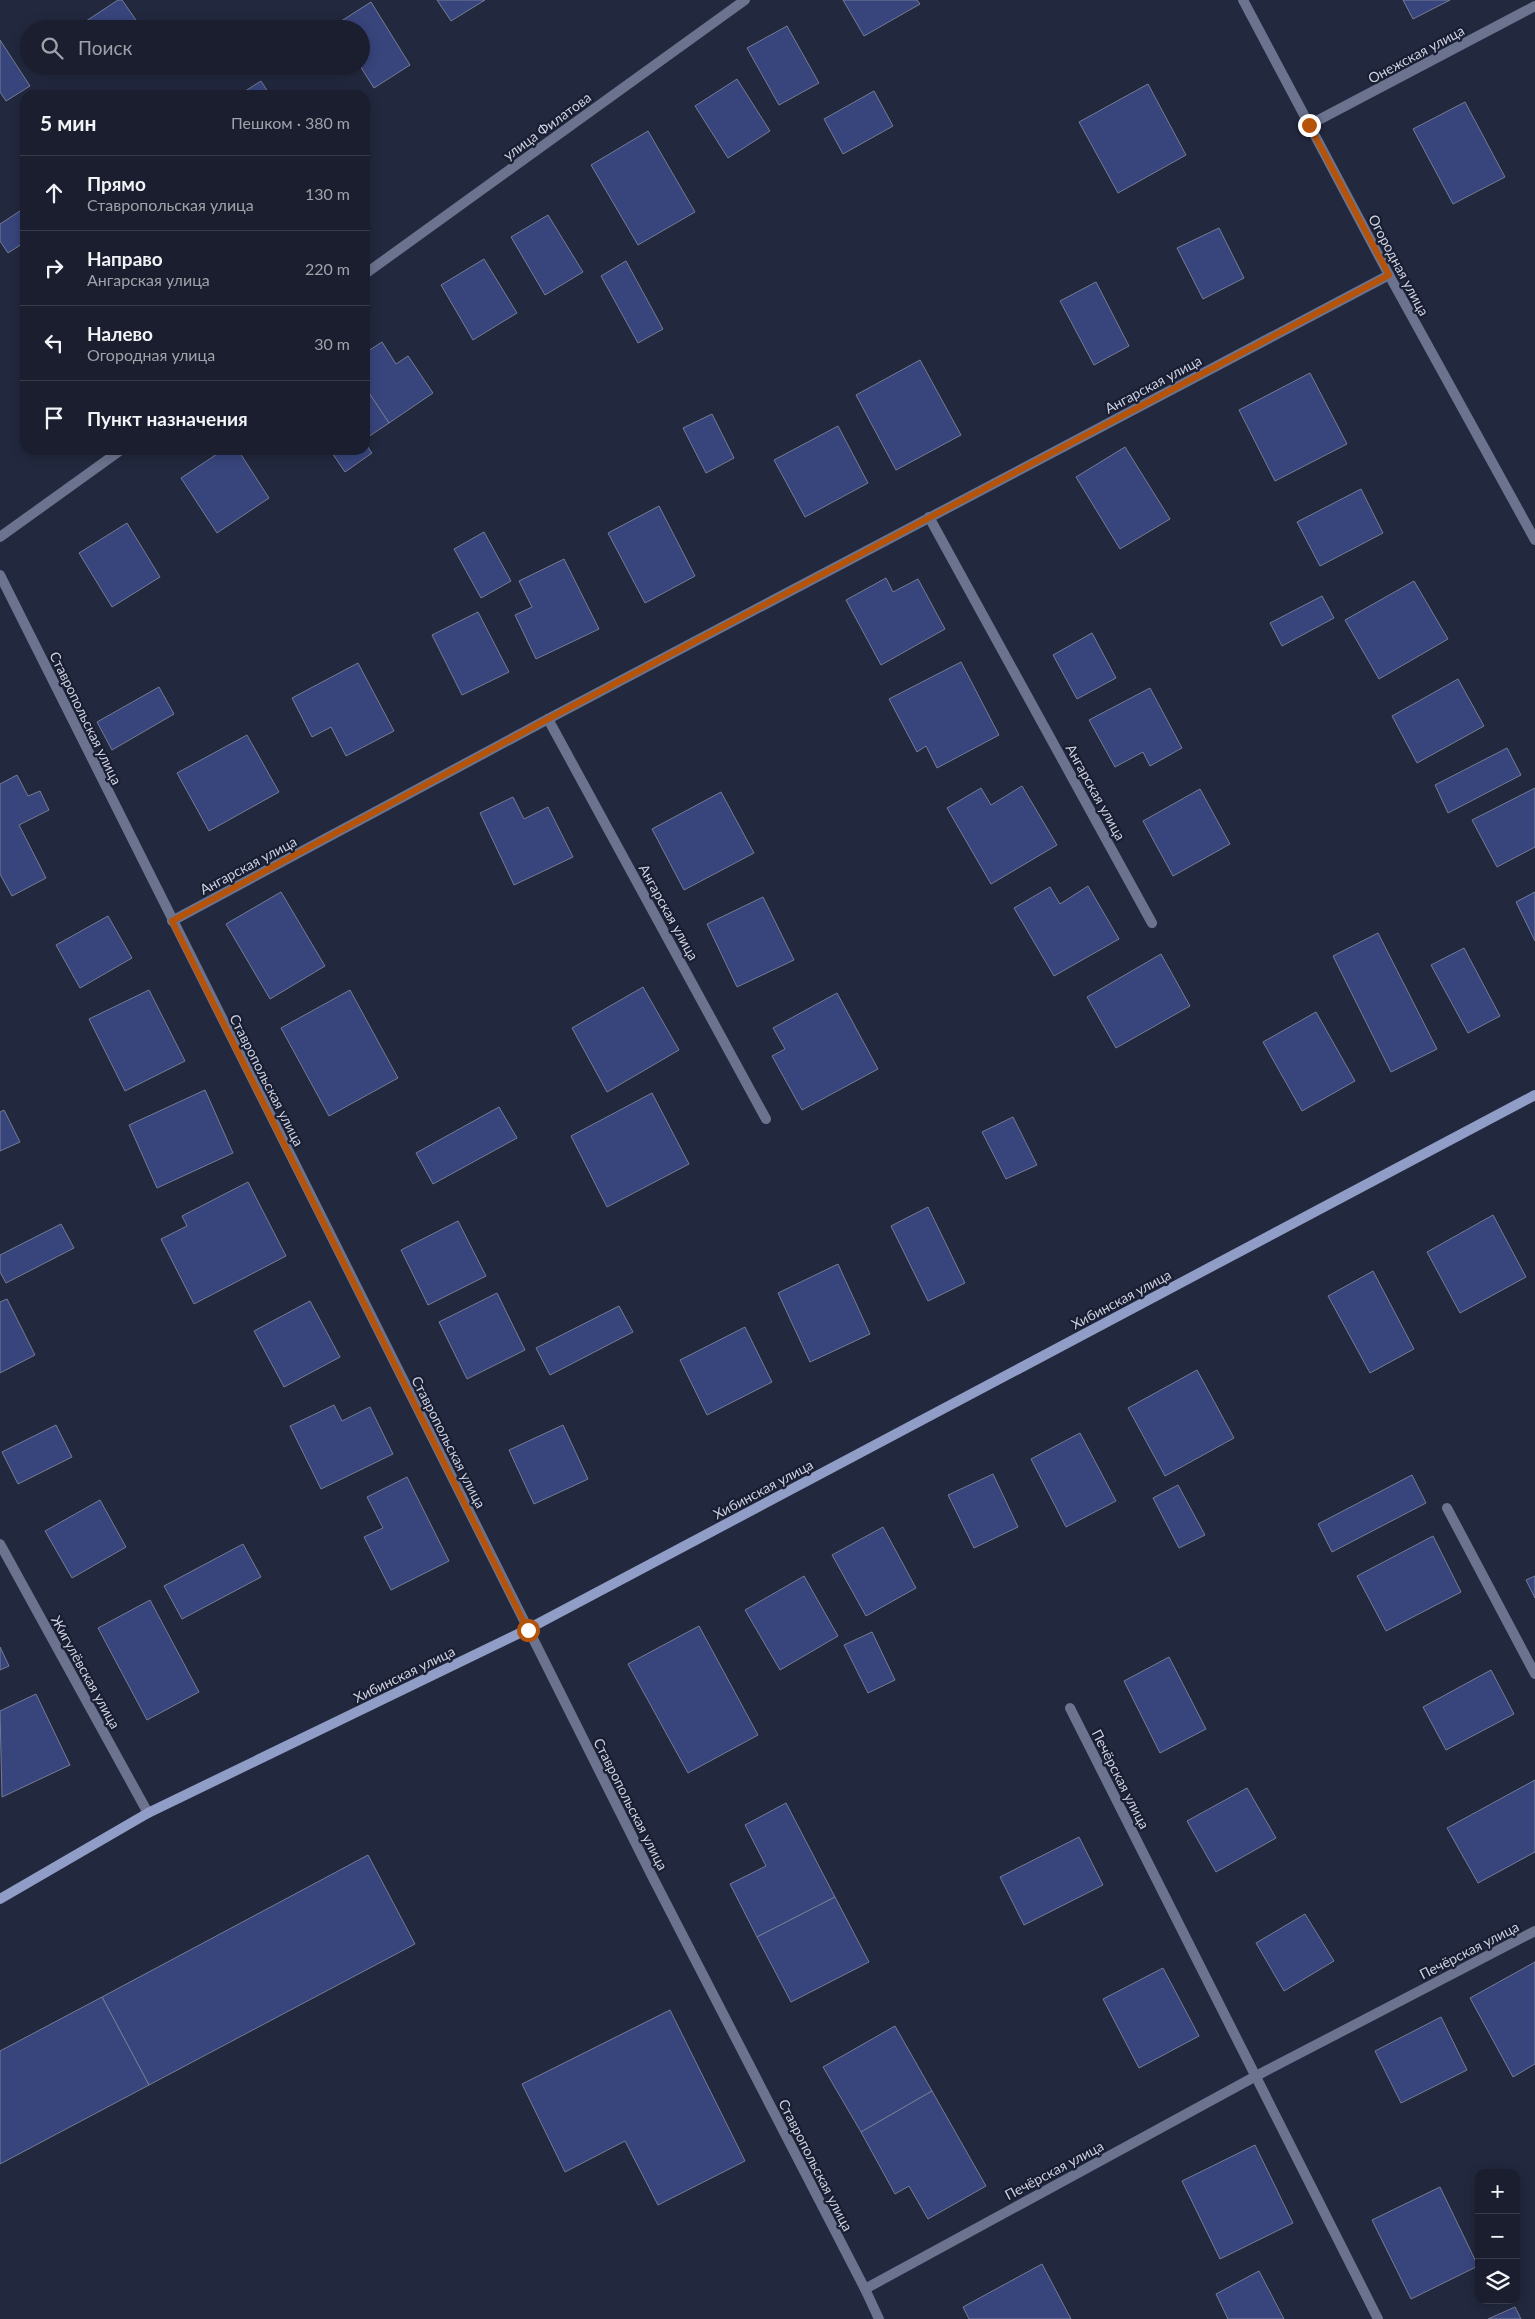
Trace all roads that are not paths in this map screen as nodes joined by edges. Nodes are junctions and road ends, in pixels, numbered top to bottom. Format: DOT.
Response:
graph roads {
  1 [pos="745,0"];
  2 [pos="1243,0"];
  3 [pos="1535,6"];
  4 [pos="1309,125"];
  5 [pos="370,270"];
  6 [pos="1389,275"];
  7 [pos="113,455"];
  8 [pos="929,517"];
  9 [pos="1530,520"];
  10 [pos="0,537"];
  11 [pos="1535,540"];
  12 [pos="0,575"];
  13 [pos="548,719"];
  14 [pos="172,921"];
  15 [pos="1152,922"];
  16 [pos="1535,1095"];
  17 [pos="766,1119"];
  18 [pos="1448,1508"];
  19 [pos="0,1544"];
  20 [pos="528,1630"];
  21 [pos="1535,1674"];
  22 [pos="1070,1708"];
  23 [pos="148,1813"];
  24 [pos="0,1899"];
  25 [pos="1535,1931"];
  26 [pos="1256,2076"];
  27 [pos="865,2289"];
  28 [pos="879,2319"];
  29 [pos="1378,2319"];
  1 -- 5 [label="street, улица Филатова"];
  2 -- 4 [label="street, Огородная улица"];
  3 -- 4 [label="street, Онежская улица"];
  4 -- 6 [label="street, Огородная улица"];
  6 -- 8 [label="street, Ангарская улица"];
  6 -- 9 [label="street, Огородная улица"];
  7 -- 10 [label="street"];
  8 -- 13 [label="street, Ангарская улица"];
  8 -- 15 [label="street, Ангарская улица"];
  9 -- 11 [label="street, Огородная улица"];
  12 -- 14 [label="street, Ставропольская улица"];
  13 -- 14 [label="street, Ангарская улица"];
  13 -- 17 [label="street, Ангарская улица"];
  14 -- 20 [label="street, Ставропольская улица"];
  16 -- 20 [label="street, Хибинская улица"];
  18 -- 21 [label="street"];
  19 -- 23 [label="street, Жигулёвская улица"];
  20 -- 23 [label="street, Хибинская улица"];
  20 -- 27 [label="street, Ставропольская улица"];
  22 -- 26 [label="street, Печёрская улица"];
  23 -- 24 [label="street, Хибинская улица"];
  25 -- 26 [label="street, Печёрская улица"];
  26 -- 27 [label="street, Печёрская улица"];
  26 -- 29 [label="street, Печёрская улица"];
  27 -- 28 [label="street, Ставропольская улица"];
}
